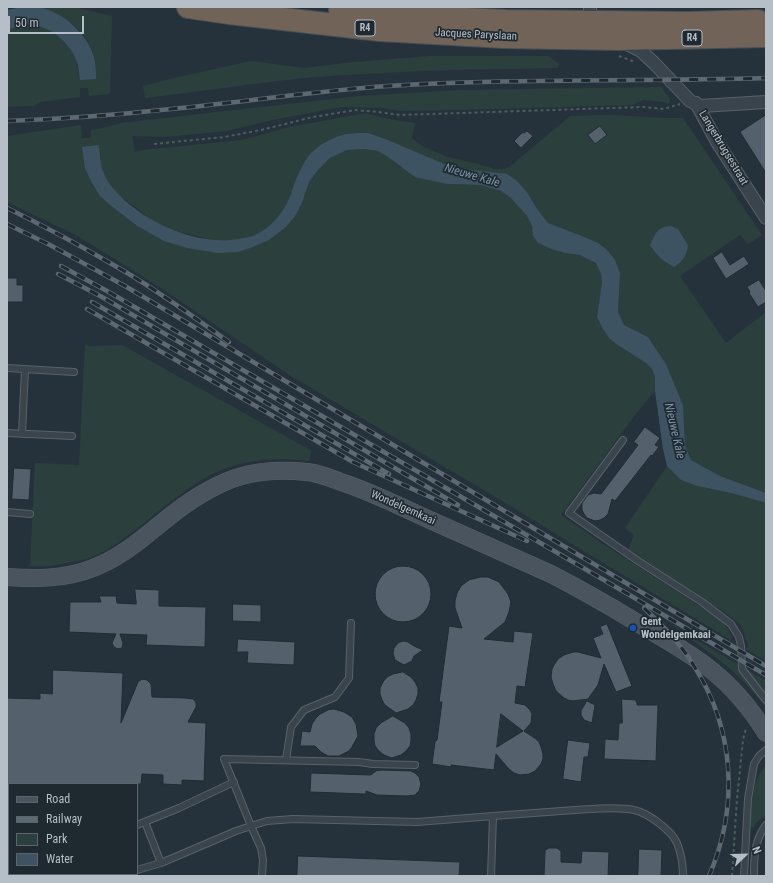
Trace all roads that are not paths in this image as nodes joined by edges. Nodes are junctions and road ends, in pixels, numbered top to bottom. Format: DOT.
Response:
graph roads {
  1 [pos="188,7"];
  2 [pos="301,7"];
  3 [pos="590,15"];
  4 [pos="766,21"];
  5 [pos="766,36"];
  6 [pos="661,39"];
  7 [pos="619,47"];
  8 [pos="654,63"];
  9 [pos="693,102"];
  10 [pos="766,102"];
  11 [pos="766,218"];
  12 [pos="7,368"];
  13 [pos="25,369"];
  14 [pos="74,372"];
  15 [pos="7,433"];
  16 [pos="22,434"];
  17 [pos="72,436"];
  18 [pos="623,440"];
  19 [pos="7,512"];
  20 [pos="30,514"];
  21 [pos="7,577"];
  22 [pos="351,623"];
  23 [pos="766,700"];
  24 [pos="758,733"];
  25 [pos="766,750"];
  26 [pos="286,760"];
  27 [pos="415,765"];
  28 [pos="234,782"];
  29 [pos="493,816"];
  30 [pos="145,822"];
  31 [pos="138,825"];
  32 [pos="766,825"];
  33 [pos="251,826"];
  34 [pos="161,863"];
  35 [pos="138,870"];
  36 [pos="262,876"];
  37 [pos="491,876"];
  38 [pos="683,876"];
  39 [pos="744,876"];
  40 [pos="754,876"];
  1 -- 7 [label="highway, Jacques Paryslaan / R4"];
  2 -- 3 [label="highway, Jacques Paryslaan / R4"];
  3 -- 4 [label="highway, Jacques Paryslaan / R4"];
  3 -- 7 [label="street, Langerbrugsestraat"];
  5 -- 6 [label="highway, Jacques Paryslaan / R4"];
  6 -- 7 [label="highway, Jacques Paryslaan / R4"];
  6 -- 8 [label="street"];
  7 -- 8 [label="street, Langerbrugsestraat"];
  8 -- 9 [label="street, Langerbrugsestraat"];
  9 -- 10 [label="street"];
  9 -- 11 [label="street, Langerbrugsestraat"];
  12 -- 13 [label="lane"];
  13 -- 14 [label="lane"];
  13 -- 16 [label="lane"];
  15 -- 16 [label="lane"];
  16 -- 17 [label="lane"];
  18 -- 23 [label="lane"];
  19 -- 20 [label="lane"];
  21 -- 24 [label="main road, Wondelgemkaai"];
  22 -- 26 [label="lane"];
  25 -- 39 [label="lane"];
  26 -- 27 [label="lane"];
  26 -- 28 [label="lane"];
  28 -- 30 [label="lane"];
  28 -- 33 [label="lane"];
  29 -- 33 [label="lane"];
  29 -- 37 [label="lane"];
  29 -- 38 [label="lane"];
  30 -- 31 [label="lane"];
  30 -- 34 [label="lane"];
  32 -- 40 [label="lane"];
  33 -- 34 [label="lane"];
  33 -- 36 [label="lane"];
  34 -- 35 [label="lane"];
}
